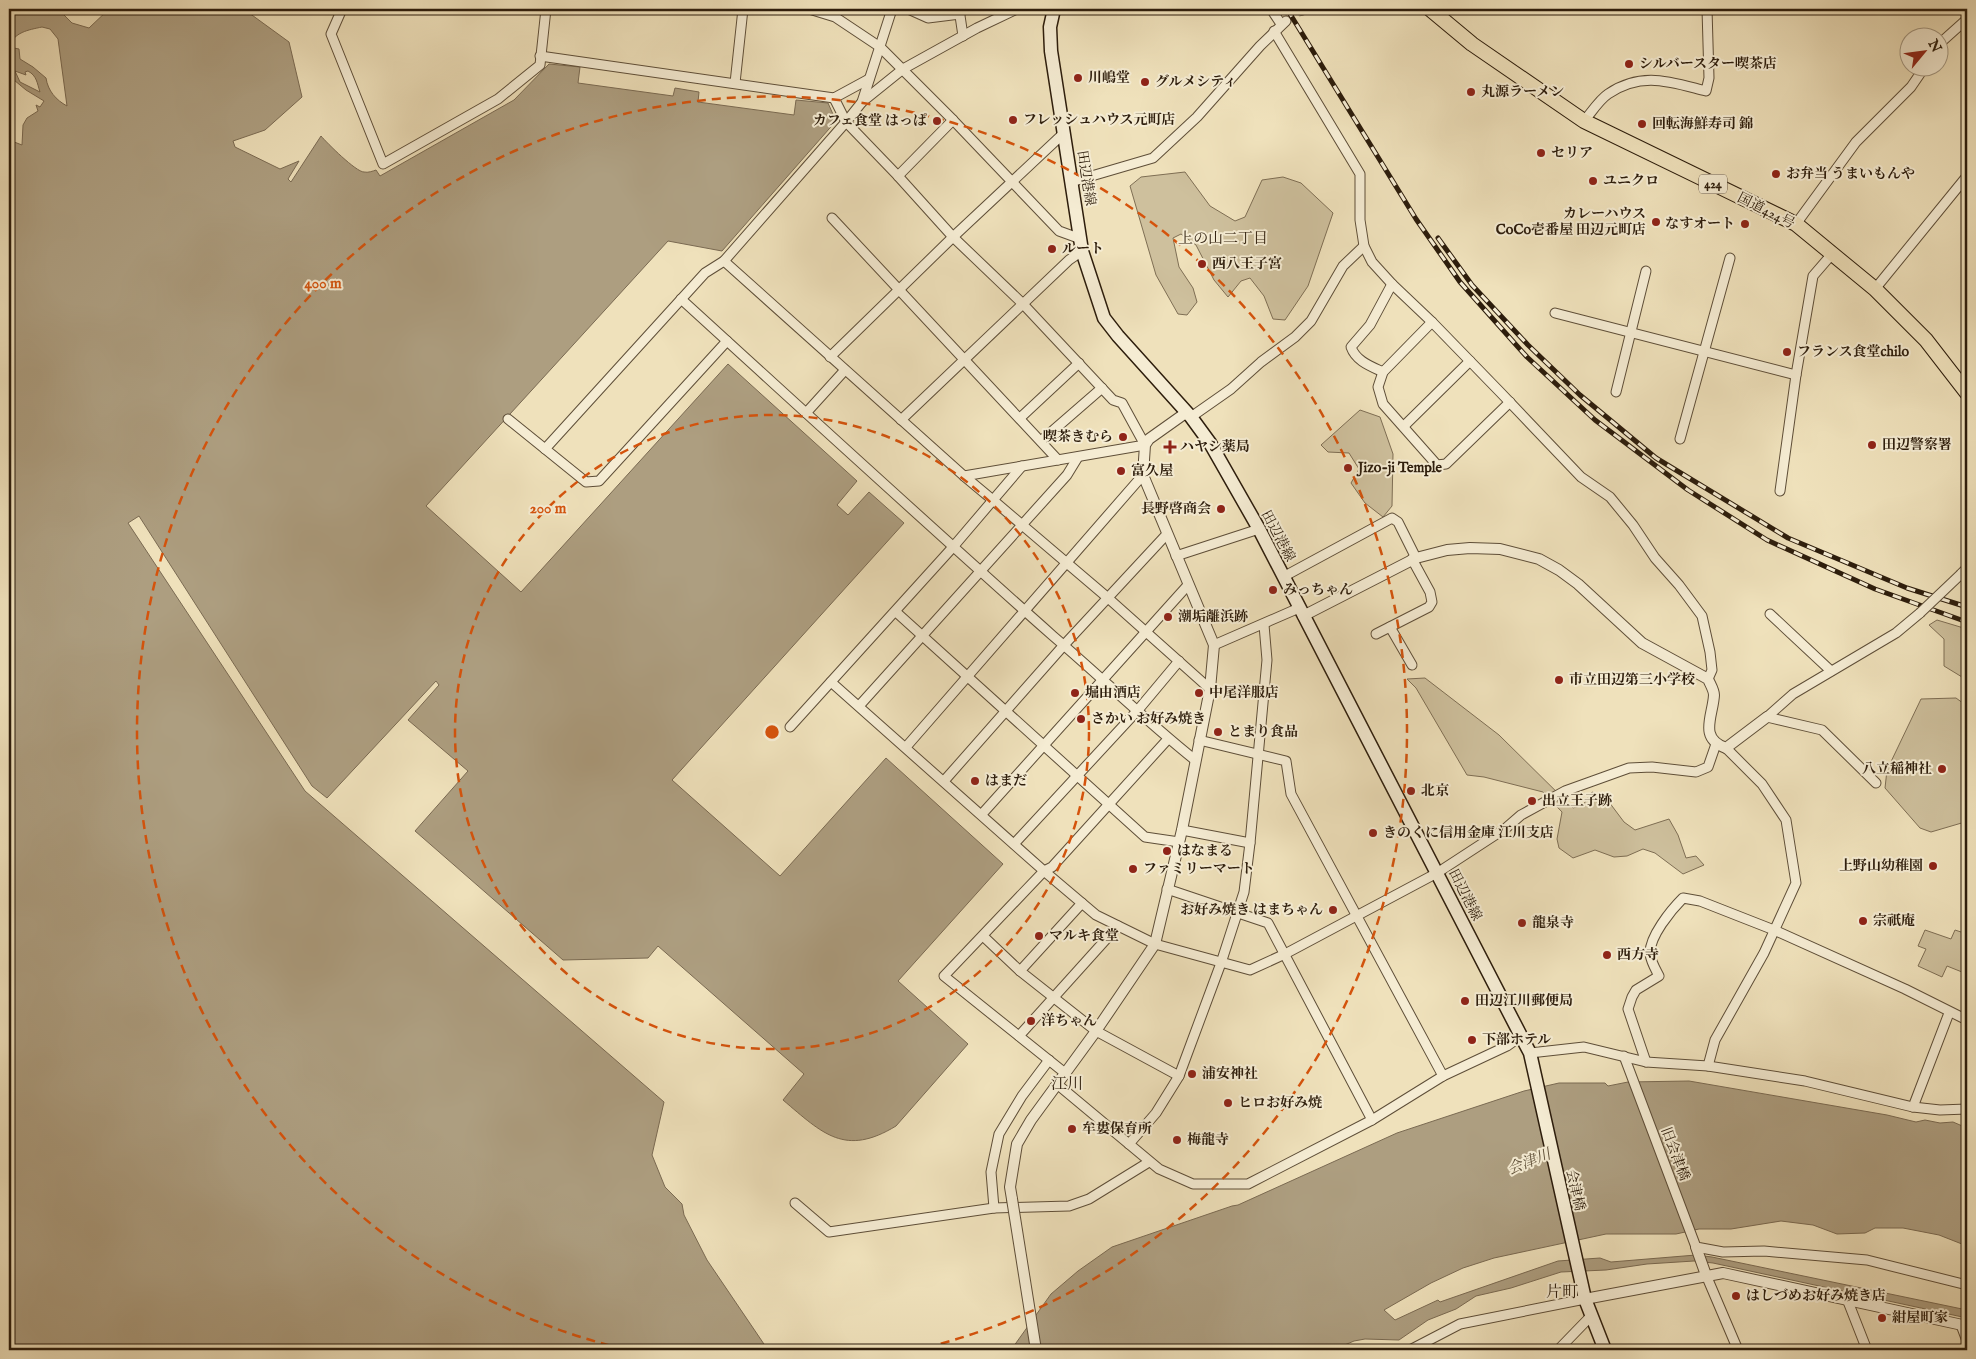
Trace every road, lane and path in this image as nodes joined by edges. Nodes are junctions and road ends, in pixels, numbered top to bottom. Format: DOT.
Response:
graph roads {
  1 [pos="342,9"];
  2 [pos="546,9"];
  3 [pos="743,9"];
  4 [pos="810,9"];
  5 [pos="892,9"];
  6 [pos="908,9"];
  7 [pos="1017,9"];
  8 [pos="1054,9"];
  9 [pos="1271,9"];
  10 [pos="1430,9"];
  11 [pos="1707,9"];
  12 [pos="960,11"];
  13 [pos="1967,19"];
  14 [pos="1274,31"];
  15 [pos="962,36"];
  16 [pos="1948,36"];
  17 [pos="880,46"];
  18 [pos="540,56"];
  19 [pos="903,69"];
  20 [pos="869,78"];
  21 [pos="1917,78"];
  22 [pos="735,83"];
  23 [pos="834,98"];
  24 [pos="862,102"];
  25 [pos="953,120"];
  26 [pos="1584,121"];
  27 [pos="846,122"];
  28 [pos="1064,134"];
  29 [pos="898,176"];
  30 [pos="1967,176"];
  31 [pos="1071,182"];
  32 [pos="1012,183"];
  33 [pos="832,218"];
  34 [pos="1796,224"];
  35 [pos="953,237"];
  36 [pos="1081,245"];
  37 [pos="1364,246"];
  38 [pos="1832,254"];
  39 [pos="1730,258"];
  40 [pos="724,261"];
  41 [pos="1646,271"];
  42 [pos="1392,284"];
  43 [pos="899,289"];
  44 [pos="1875,289"];
  45 [pos="682,299"];
  46 [pos="1023,304"];
  47 [pos="1555,313"];
  48 [pos="1432,322"];
  49 [pos="1631,333"];
  50 [pos="727,341"];
  51 [pos="1704,352"];
  52 [pos="830,356"];
  53 [pos="964,359"];
  54 [pos="1470,361"];
  55 [pos="1079,364"];
  56 [pos="845,370"];
  57 [pos="1383,372"];
  58 [pos="1796,375"];
  59 [pos="1102,388"];
  60 [pos="1616,392"];
  61 [pos="1967,392"];
  62 [pos="1510,402"];
  63 [pos="806,413"];
  64 [pos="1189,415"];
  65 [pos="1020,418"];
  66 [pos="508,419"];
  67 [pos="901,420"];
  68 [pos="1404,426"];
  69 [pos="1680,439"];
  70 [pos="1041,442"];
  71 [pos="1145,445"];
  72 [pos="545,449"];
  73 [pos="1078,457"];
  74 [pos="1058,460"];
  75 [pos="1022,466"];
  76 [pos="1143,475"];
  77 [pos="964,476"];
  78 [pos="1780,491"];
  79 [pos="994,500"];
  80 [pos="1022,525"];
  81 [pos="1259,529"];
  82 [pos="1167,534"];
  83 [pos="953,547"];
  84 [pos="1176,556"];
  85 [pos="1414,558"];
  86 [pos="1066,564"];
  87 [pos="980,571"];
  88 [pos="1964,571"];
  89 [pos="1283,577"];
  90 [pos="1188,585"];
  91 [pos="1108,598"];
  92 [pos="1025,611"];
  93 [pos="896,612"];
  94 [pos="1301,612"];
  95 [pos="1770,614"];
  96 [pos="1264,625"];
  97 [pos="1390,627"];
  98 [pos="1145,631"];
  99 [pos="1376,634"];
  100 [pos="922,635"];
  101 [pos="1064,645"];
  102 [pos="1214,645"];
  103 [pos="1179,661"];
  104 [pos="1412,665"];
  105 [pos="1831,672"];
  106 [pos="969,677"];
  107 [pos="1708,679"];
  108 [pos="1103,680"];
  109 [pos="831,682"];
  110 [pos="1210,689"];
  111 [pos="859,706"];
  112 [pos="1138,710"];
  113 [pos="1007,711"];
  114 [pos="1767,717"];
  115 [pos="790,728"];
  116 [pos="1168,739"];
  117 [pos="1199,740"];
  118 [pos="1044,745"];
  119 [pos="1721,746"];
  120 [pos="906,747"];
  121 [pos="1258,755"];
  122 [pos="1195,760"];
  123 [pos="1077,774"];
  124 [pos="944,781"];
  125 [pos="1876,783"];
  126 [pos="1109,804"];
  127 [pos="982,814"];
  128 [pos="1182,830"];
  129 [pos="1179,842"];
  130 [pos="1250,843"];
  131 [pos="1014,844"];
  132 [pos="1044,871"];
  133 [pos="1437,873"];
  134 [pos="1167,889"];
  135 [pos="1082,903"];
  136 [pos="1236,912"];
  137 [pos="1355,917"];
  138 [pos="1118,926"];
  139 [pos="1774,930"];
  140 [pos="983,936"];
  141 [pos="1155,944"];
  142 [pos="1285,954"];
  143 [pos="1221,963"];
  144 [pos="1020,971"];
  145 [pos="1054,997"];
  146 [pos="1949,1013"];
  147 [pos="1967,1020"];
  148 [pos="1096,1031"];
  149 [pos="1019,1036"];
  150 [pos="1521,1036"];
  151 [pos="1530,1053"];
  152 [pos="1624,1056"];
  153 [pos="1049,1060"];
  154 [pos="1646,1062"];
  155 [pos="1708,1066"];
  156 [pos="1534,1071"];
  157 [pos="1065,1073"];
  158 [pos="1179,1076"];
  159 [pos="1443,1076"];
  160 [pos="1057,1084"];
  161 [pos="1913,1107"];
  162 [pos="1967,1109"];
  163 [pos="1372,1120"];
  164 [pos="1129,1144"];
  165 [pos="1149,1162"];
  166 [pos="796,1203"];
  167 [pos="994,1208"];
  168 [pos="1696,1247"];
  169 [pos="1706,1275"];
  170 [pos="1967,1285"];
  171 [pos="1583,1293"];
  172 [pos="1847,1299"];
  173 [pos="1591,1316"];
  174 [pos="1964,1325"];
  175 [pos="1967,1340"];
  176 [pos="1036,1350"];
  177 [pos="1410,1350"];
  178 [pos="1558,1350"];
  179 [pos="1605,1350"];
  180 [pos="1738,1350"];
  181 [pos="1867,1350"];
  1 -- 18 [label="street"];
  2 -- 18 [label="street"];
  3 -- 22 [label="street"];
  4 -- 17 [label="street"];
  5 -- 17 [label="street"];
  6 -- 12 [label="street"];
  7 -- 15 [label="street"];
  8 -- 28 [label="main road, 田辺港線"];
  9 -- 14 [label="street"];
  10 -- 26 [label="highway, 国道424号 / 424"];
  11 -- 26 [label="street"];
  12 -- 15 [label="street"];
  13 -- 16 [label="street"];
  14 -- 31 [label="street"];
  14 -- 37 [label="street"];
  15 -- 19 [label="street"];
  17 -- 19 [label="street"];
  17 -- 20 [label="street"];
  18 -- 22 [label="street"];
  19 -- 24 [label="street"];
  19 -- 25 [label="street"];
  20 -- 23 [label="street"];
  20 -- 24 [label="street"];
  21 -- 34 [label="street"];
  22 -- 23 [label="street"];
  23 -- 27 [label="street"];
  24 -- 27 [label="street"];
  25 -- 29 [label="street"];
  25 -- 32 [label="street"];
  26 -- 34 [label="highway, 国道424号 / 424"];
  27 -- 29 [label="street"];
  27 -- 40 [label="street"];
  28 -- 31 [label="main road, 田辺港線"];
  28 -- 32 [label="street"];
  29 -- 35 [label="street"];
  30 -- 44 [label="street"];
  31 -- 36 [label="main road, 田辺港線"];
  32 -- 35 [label="street"];
  32 -- 36 [label="street"];
  33 -- 43 [label="street"];
  34 -- 38 [label="highway, 国道424号 / 424"];
  35 -- 43 [label="street"];
  35 -- 46 [label="street"];
  36 -- 46 [label="street"];
  36 -- 64 [label="main road, 田辺港線"];
  37 -- 42 [label="street"];
  37 -- 64 [label="street"];
  38 -- 44 [label="highway, 国道424号 / 424"];
  38 -- 58 [label="street"];
  39 -- 51 [label="street"];
  40 -- 45 [label="street"];
  40 -- 52 [label="street"];
  41 -- 49 [label="street"];
  42 -- 48 [label="street"];
  42 -- 57 [label="street"];
  43 -- 52 [label="street"];
  43 -- 53 [label="street"];
  44 -- 61 [label="highway, 国道424号 / 424"];
  45 -- 50 [label="street"];
  45 -- 72 [label="street"];
  46 -- 53 [label="street"];
  46 -- 55 [label="street"];
  47 -- 49 [label="street"];
  48 -- 54 [label="street"];
  48 -- 57 [label="street"];
  49 -- 51 [label="street"];
  49 -- 60 [label="street"];
  50 -- 63 [label="street"];
  50 -- 72 [label="street"];
  51 -- 58 [label="street"];
  51 -- 69 [label="street"];
  52 -- 56 [label="street"];
  53 -- 65 [label="street"];
  53 -- 67 [label="street"];
  54 -- 62 [label="street"];
  54 -- 68 [label="street"];
  55 -- 59 [label="street"];
  55 -- 65 [label="street"];
  56 -- 63 [label="street"];
  56 -- 67 [label="street"];
  57 -- 68 [label="street"];
  58 -- 78 [label="street"];
  59 -- 70 [label="street"];
  59 -- 71 [label="street"];
  62 -- 68 [label="street"];
  62 -- 107 [label="street"];
  63 -- 83 [label="street"];
  64 -- 71 [label="street"];
  64 -- 81 [label="main road, 田辺港線"];
  65 -- 70 [label="street"];
  66 -- 72 [label="street"];
  67 -- 77 [label="street"];
  70 -- 74 [label="street"];
  71 -- 73 [label="street"];
  71 -- 76 [label="street"];
  73 -- 74 [label="street"];
  73 -- 80 [label="street"];
  74 -- 75 [label="street"];
  75 -- 77 [label="street"];
  75 -- 79 [label="street"];
  76 -- 82 [label="street"];
  76 -- 86 [label="street"];
  77 -- 79 [label="street"];
  79 -- 80 [label="street"];
  79 -- 83 [label="street"];
  80 -- 86 [label="street"];
  80 -- 87 [label="street"];
  81 -- 84 [label="street"];
  81 -- 89 [label="main road, 田辺港線"];
  82 -- 84 [label="street"];
  82 -- 91 [label="street"];
  83 -- 87 [label="street"];
  83 -- 93 [label="street"];
  84 -- 90 [label="street"];
  85 -- 89 [label="street"];
  85 -- 94 [label="street"];
  85 -- 97 [label="street"];
  85 -- 107 [label="street"];
  86 -- 91 [label="street"];
  86 -- 92 [label="street"];
  87 -- 92 [label="street"];
  87 -- 100 [label="street"];
  88 -- 105 [label="street, bridge"];
  89 -- 94 [label="main road, 田辺港線"];
  90 -- 98 [label="street"];
  90 -- 102 [label="street"];
  91 -- 98 [label="street"];
  91 -- 101 [label="street"];
  92 -- 101 [label="street"];
  92 -- 106 [label="street"];
  93 -- 100 [label="street"];
  93 -- 109 [label="street"];
  94 -- 96 [label="street"];
  94 -- 133 [label="main road, 田辺港線"];
  95 -- 105 [label="street"];
  96 -- 102 [label="street"];
  96 -- 121 [label="street"];
  97 -- 99 [label="street"];
  97 -- 104 [label="street"];
  98 -- 103 [label="street"];
  98 -- 108 [label="street"];
  100 -- 106 [label="street"];
  100 -- 111 [label="street"];
  101 -- 108 [label="street"];
  101 -- 113 [label="street"];
  102 -- 110 [label="street"];
  103 -- 110 [label="street"];
  103 -- 112 [label="street"];
  105 -- 114 [label="street"];
  106 -- 113 [label="street"];
  106 -- 120 [label="street"];
  107 -- 119 [label="street"];
  108 -- 112 [label="street"];
  108 -- 118 [label="street"];
  109 -- 111 [label="street"];
  109 -- 115 [label="street"];
  110 -- 117 [label="street"];
  111 -- 120 [label="street"];
  112 -- 116 [label="street"];
  112 -- 123 [label="street"];
  113 -- 118 [label="street"];
  113 -- 124 [label="street"];
  114 -- 119 [label="street"];
  114 -- 125 [label="street"];
  116 -- 122 [label="street"];
  116 -- 126 [label="street"];
  117 -- 121 [label="street"];
  117 -- 122 [label="street"];
  118 -- 123 [label="street"];
  118 -- 127 [label="street"];
  119 -- 133 [label="street"];
  119 -- 139 [label="street"];
  120 -- 124 [label="street"];
  121 -- 130 [label="street"];
  121 -- 137 [label="street"];
  122 -- 128 [label="street"];
  123 -- 126 [label="street"];
  123 -- 131 [label="street"];
  124 -- 127 [label="street"];
  126 -- 129 [label="street"];
  126 -- 132 [label="street"];
  127 -- 131 [label="street"];
  128 -- 129 [label="street"];
  128 -- 130 [label="street"];
  129 -- 134 [label="street"];
  130 -- 136 [label="street"];
  131 -- 132 [label="street"];
  132 -- 135 [label="street"];
  132 -- 140 [label="street"];
  133 -- 137 [label="street"];
  133 -- 150 [label="main road, 田辺港線"];
  134 -- 136 [label="street"];
  134 -- 141 [label="street"];
  135 -- 138 [label="street"];
  135 -- 144 [label="street"];
  136 -- 142 [label="street"];
  136 -- 143 [label="street"];
  137 -- 142 [label="street"];
  137 -- 159 [label="street"];
  138 -- 141 [label="street"];
  138 -- 145 [label="street"];
  139 -- 146 [label="street"];
  139 -- 154 [label="street"];
  139 -- 155 [label="street"];
  140 -- 144 [label="street"];
  140 -- 149 [label="street"];
  141 -- 143 [label="street"];
  141 -- 148 [label="street"];
  142 -- 143 [label="street"];
  142 -- 163 [label="street"];
  143 -- 158 [label="street"];
  144 -- 145 [label="street"];
  145 -- 148 [label="street"];
  145 -- 149 [label="street"];
  146 -- 147 [label="street"];
  146 -- 161 [label="street"];
  148 -- 157 [label="street"];
  148 -- 158 [label="street"];
  149 -- 153 [label="street"];
  150 -- 151 [label="main road, 田辺港線"];
  150 -- 159 [label="street"];
  151 -- 152 [label="street"];
  151 -- 156 [label="main road, 田辺港線"];
  152 -- 154 [label="street"];
  152 -- 168 [label="street, 旧会津橋"];
  153 -- 157 [label="street"];
  153 -- 167 [label="street"];
  154 -- 155 [label="street"];
  155 -- 161 [label="street"];
  156 -- 171 [label="main road, 会津橋"];
  157 -- 160 [label="street"];
  158 -- 164 [label="street"];
  159 -- 163 [label="street"];
  160 -- 164 [label="street"];
  160 -- 176 [label="street, bridge"];
  161 -- 162 [label="street"];
  163 -- 165 [label="street"];
  164 -- 165 [label="street"];
  165 -- 167 [label="street"];
  166 -- 167 [label="street"];
  168 -- 169 [label="street"];
  168 -- 170 [label="street"];
  169 -- 171 [label="street"];
  169 -- 172 [label="street"];
  169 -- 180 [label="street"];
  171 -- 173 [label="main road"];
  171 -- 177 [label="street"];
  172 -- 174 [label="street"];
  172 -- 181 [label="street"];
  173 -- 178 [label="street"];
  173 -- 179 [label="main road"];
  174 -- 175 [label="street"];
}
